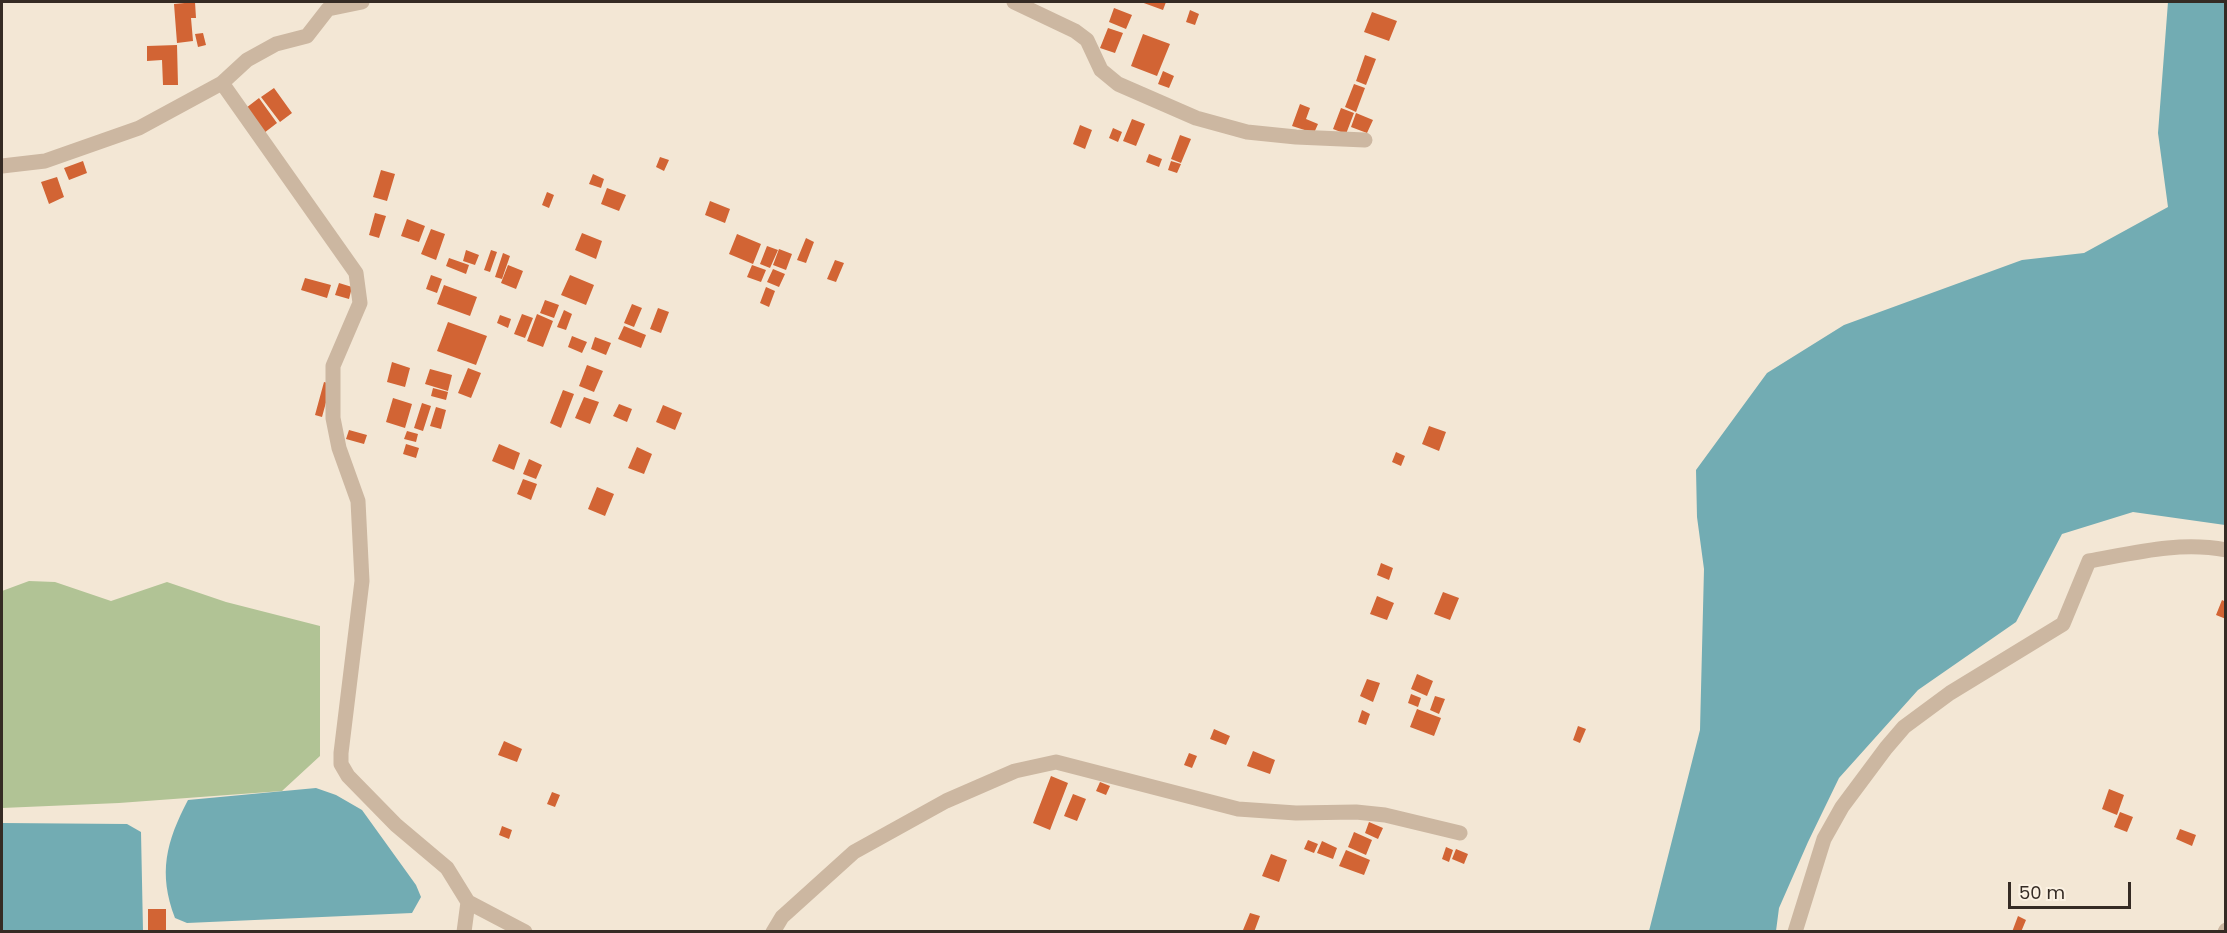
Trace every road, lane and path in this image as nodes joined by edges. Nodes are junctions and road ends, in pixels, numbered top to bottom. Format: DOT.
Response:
graph roads {
  1 [pos="363,2"];
  2 [pos="1014,2"];
  3 [pos="222,83"];
  4 [pos="1365,140"];
  5 [pos="2,166"];
  6 [pos="2226,550"];
  7 [pos="1460,833"];
  8 [pos="468,902"];
  9 [pos="464,932"];
  10 [pos="525,932"];
  11 [pos="772,932"];
  12 [pos="1795,932"];
  1 -- 3 [label="street"];
  2 -- 4 [label="street"];
  3 -- 5 [label="street"];
  3 -- 8 [label="street"];
  6 -- 12 [label="street"];
  7 -- 11 [label="street"];
  8 -- 9 [label="street"];
  8 -- 10 [label="street"];
}
